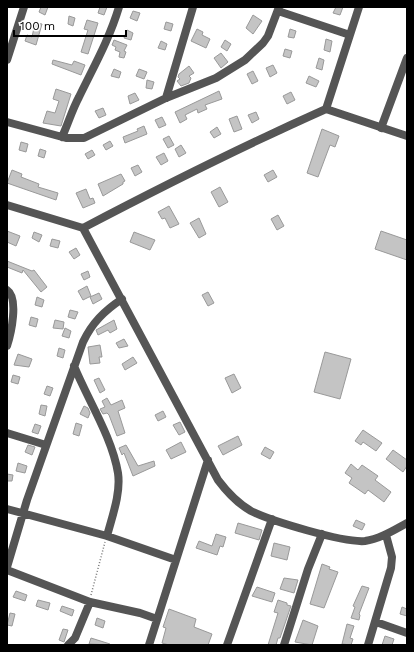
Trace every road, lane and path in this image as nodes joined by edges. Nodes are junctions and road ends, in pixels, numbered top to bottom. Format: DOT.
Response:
graph roads {
  1 [pos="24,7"];
  2 [pos="119,7"];
  3 [pos="193,7"];
  4 [pos="359,7"];
  5 [pos="279,9"];
  6 [pos="350,35"];
  7 [pos="407,58"];
  8 [pos="7,60"];
  9 [pos="166,98"];
  10 [pos="326,109"];
  11 [pos="7,122"];
  12 [pos="382,128"];
  13 [pos="407,136"];
  14 [pos="62,137"];
  15 [pos="7,205"];
  16 [pos="83,228"];
  17 [pos="7,290"];
  18 [pos="122,299"];
  19 [pos="7,346"];
  20 [pos="74,366"];
  21 [pos="7,432"];
  22 [pos="46,445"];
  23 [pos="208,460"];
  24 [pos="7,509"];
  25 [pos="22,514"];
  26 [pos="272,519"];
  27 [pos="407,523"];
  28 [pos="322,534"];
  29 [pos="386,535"];
  30 [pos="107,536"];
  31 [pos="176,560"];
  32 [pos="7,566"];
  33 [pos="7,570"];
  34 [pos="90,602"];
  35 [pos="157,619"];
  36 [pos="376,622"];
  37 [pos="407,633"];
  38 [pos="68,645"];
  39 [pos="149,645"];
  40 [pos="227,645"];
  41 [pos="284,645"];
  42 [pos="368,645"];
  1 -- 8 [label="street"];
  2 -- 14 [label="street"];
  3 -- 9 [label="street"];
  4 -- 6 [label="street"];
  5 -- 6 [label="street"];
  5 -- 9 [label="street"];
  6 -- 10 [label="street"];
  7 -- 12 [label="street"];
  9 -- 14 [label="street"];
  10 -- 12 [label="street"];
  10 -- 16 [label="street"];
  11 -- 14 [label="street"];
  12 -- 13 [label="street"];
  15 -- 16 [label="street"];
  16 -- 18 [label="street"];
  17 -- 19 [label="street"];
  18 -- 20 [label="street"];
  18 -- 23 [label="street"];
  20 -- 22 [label="street"];
  20 -- 30 [label="street"];
  21 -- 22 [label="street"];
  22 -- 25 [label="street"];
  23 -- 26 [label="street"];
  23 -- 31 [label="street"];
  24 -- 25 [label="street"];
  25 -- 30 [label="street"];
  25 -- 32 [label="street"];
  26 -- 28 [label="street"];
  26 -- 40 [label="street"];
  27 -- 29 [label="street"];
  28 -- 29 [label="street"];
  28 -- 41 [label="street"];
  29 -- 36 [label="street"];
  30 -- 31 [label="street"];
  30 -- 34 [label="path"];
  31 -- 35 [label="street"];
  33 -- 34 [label="street"];
  34 -- 35 [label="street"];
  34 -- 38 [label="street"];
  35 -- 39 [label="street"];
  36 -- 37 [label="street"];
  36 -- 42 [label="street"];
}
